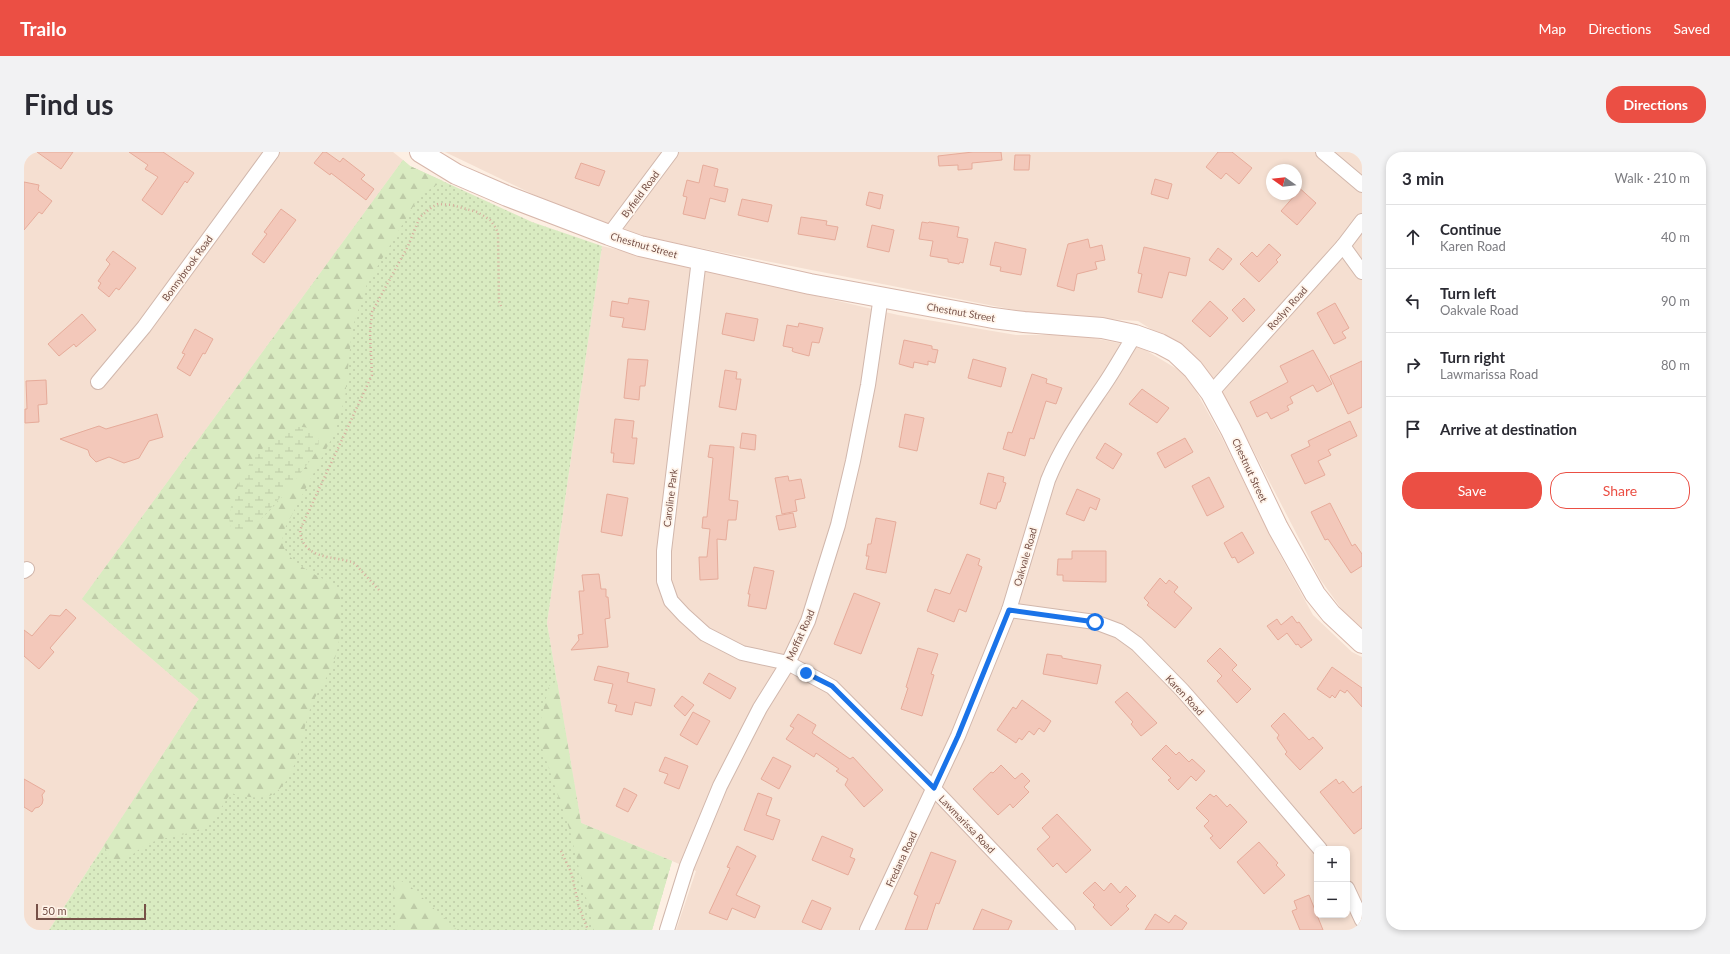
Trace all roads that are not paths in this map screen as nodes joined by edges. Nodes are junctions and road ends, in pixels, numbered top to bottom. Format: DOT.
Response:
graph roads {
  1 [pos="272,152"];
  2 [pos="420,152"];
  3 [pos="671,152"];
  4 [pos="1323,152"];
  5 [pos="1362,185"];
  6 [pos="1362,221"];
  7 [pos="609,235"];
  8 [pos="1343,246"];
  9 [pos="699,259"];
  10 [pos="1362,272"];
  11 [pos="881,296"];
  12 [pos="1135,335"];
  13 [pos="98,382"];
  14 [pos="1211,393"];
  15 [pos="1009,610"];
  16 [pos="1362,643"];
  17 [pos="788,663"];
  18 [pos="934,788"];
  19 [pos="1317,846"];
  20 [pos="1350,894"];
  21 [pos="1362,920"];
  22 [pos="667,930"];
  23 [pos="868,930"];
  24 [pos="1068,930"];
  1 -- 13 [label="street, Bonnybrook Road"];
  2 -- 7 [label="main road, Chestnut Street"];
  3 -- 7 [label="street, Byfield Road"];
  4 -- 5 [label="street"];
  6 -- 8 [label="street, Roslyn Road"];
  7 -- 9 [label="main road, Chestnut Street"];
  8 -- 10 [label="street"];
  8 -- 14 [label="street, Roslyn Road"];
  9 -- 11 [label="main road, Chestnut Street"];
  9 -- 17 [label="street, Caroline Park"];
  11 -- 12 [label="main road, Chestnut Street"];
  11 -- 17 [label="street, Moffat Road"];
  12 -- 14 [label="main road, Chestnut Street"];
  12 -- 15 [label="street, Oakvale Road"];
  14 -- 16 [label="main road, Chestnut Street"];
  15 -- 18 [label="street, Oakvale Road"];
  15 -- 19 [label="street, Karen Road"];
  17 -- 18 [label="street, Lawmarissa Road"];
  17 -- 22 [label="street, Moffat Road"];
  18 -- 23 [label="street, Fredana Road"];
  18 -- 24 [label="street, Lawmarissa Road"];
  20 -- 21 [label="street"];
}
